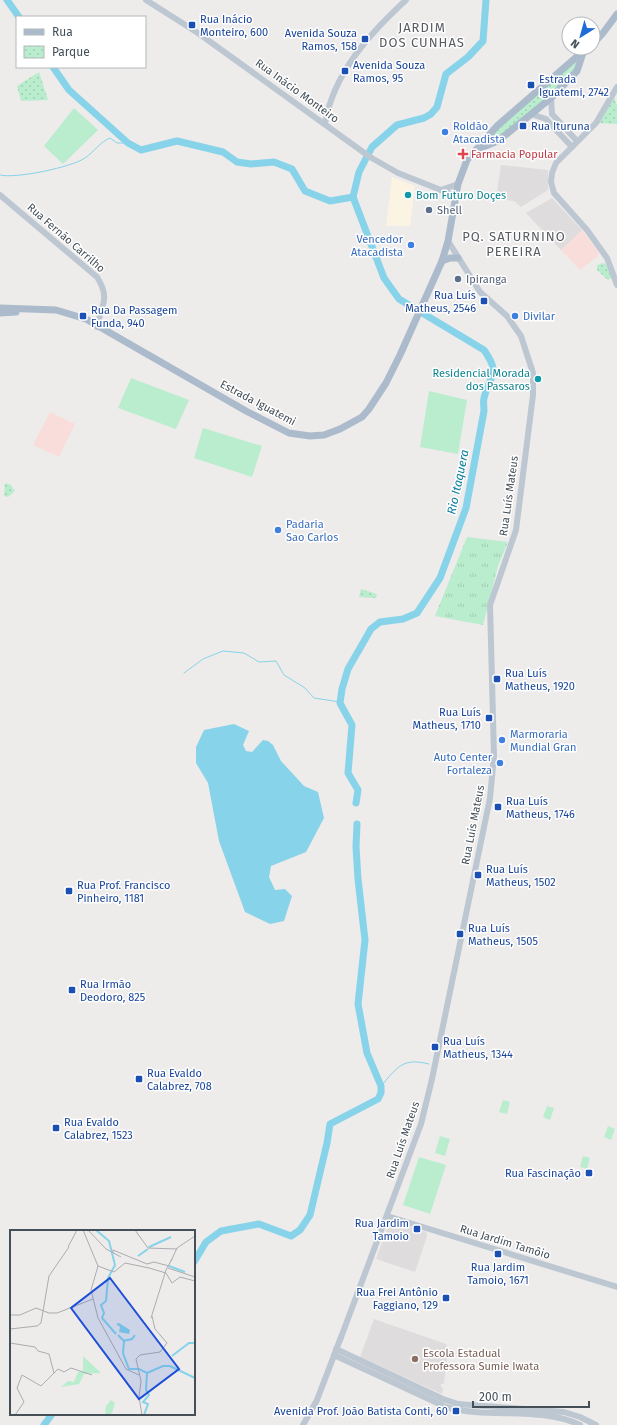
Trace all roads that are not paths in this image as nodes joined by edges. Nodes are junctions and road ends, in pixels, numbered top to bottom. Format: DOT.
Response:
graph roads {
  1 [pos="146,0"];
  2 [pos="406,0"];
  3 [pos="617,14"];
  4 [pos="601,35"];
  5 [pos="576,56"];
  6 [pos="583,56"];
  7 [pos="574,58"];
  8 [pos="580,64"];
  9 [pos="617,88"];
  10 [pos="551,98"];
  11 [pos="531,114"];
  12 [pos="552,114"];
  13 [pos="546,119"];
  14 [pos="325,123"];
  15 [pos="485,139"];
  16 [pos="576,139"];
  17 [pos="570,144"];
  18 [pos="490,145"];
  19 [pos="477,149"];
  20 [pos="458,184"];
  21 [pos="441,190"];
  22 [pos="0,195"];
  23 [pos="456,196"];
  24 [pos="448,241"];
  25 [pos="458,258"];
  26 [pos="442,261"];
  27 [pos="617,285"];
  28 [pos="0,308"];
  29 [pos="0,313"];
  30 [pos="99,327"];
  31 [pos="386,1216"];
  32 [pos="617,1287"];
  33 [pos="335,1352"];
  34 [pos="303,1425"];
  35 [pos="580,1425"];
  36 [pos="596,1425"];
  1 -- 14 [label="main road, Rua Inácio Monteiro"];
  2 -- 14 [label="main road"];
  3 -- 4 [label="main road"];
  5 -- 7 [label="main road, Estrada Iguatemi"];
  6 -- 8 [label="main road"];
  7 -- 8 [label="main road"];
  7 -- 15 [label="main road, Estrada Iguatemi"];
  8 -- 10 [label="main road"];
  9 -- 16 [label="main road"];
  10 -- 11 [label="main road"];
  10 -- 12 [label="main road"];
  11 -- 13 [label="main road"];
  11 -- 18 [label="main road"];
  12 -- 13 [label="main road"];
  12 -- 16 [label="main road"];
  13 -- 17 [label="main road"];
  14 -- 21 [label="main road, Rua Inácio Monteiro"];
  15 -- 18 [label="main road"];
  15 -- 19 [label="main road, Estrada Iguatemi"];
  16 -- 17 [label="main road"];
  17 -- 27 [label="main road"];
  18 -- 19 [label="main road"];
  19 -- 20 [label="main road, Estrada Iguatemi"];
  20 -- 21 [label="main road"];
  20 -- 23 [label="main road, Estrada Iguatemi"];
  21 -- 23 [label="main road, Rua Inácio Monteiro"];
  22 -- 30 [label="main road, Rua Fernão Carrilho"];
  23 -- 24 [label="main road, Estrada Iguatemi"];
  24 -- 25 [label="main road, Rua Luís Mateus"];
  24 -- 26 [label="main road, Estrada Iguatemi"];
  25 -- 26 [label="main road"];
  25 -- 31 [label="main road, Rua Luís Mateus"];
  26 -- 30 [label="main road, Estrada Iguatemi"];
  28 -- 30 [label="main road"];
  29 -- 30 [label="main road"];
  31 -- 32 [label="main road, Rua Jardim Tamôio"];
  31 -- 33 [label="main road, Rua Luís Mateus"];
  33 -- 34 [label="main road, Rua Luís Mateus"];
  33 -- 35 [label="main road"];
  33 -- 36 [label="main road"];
}
